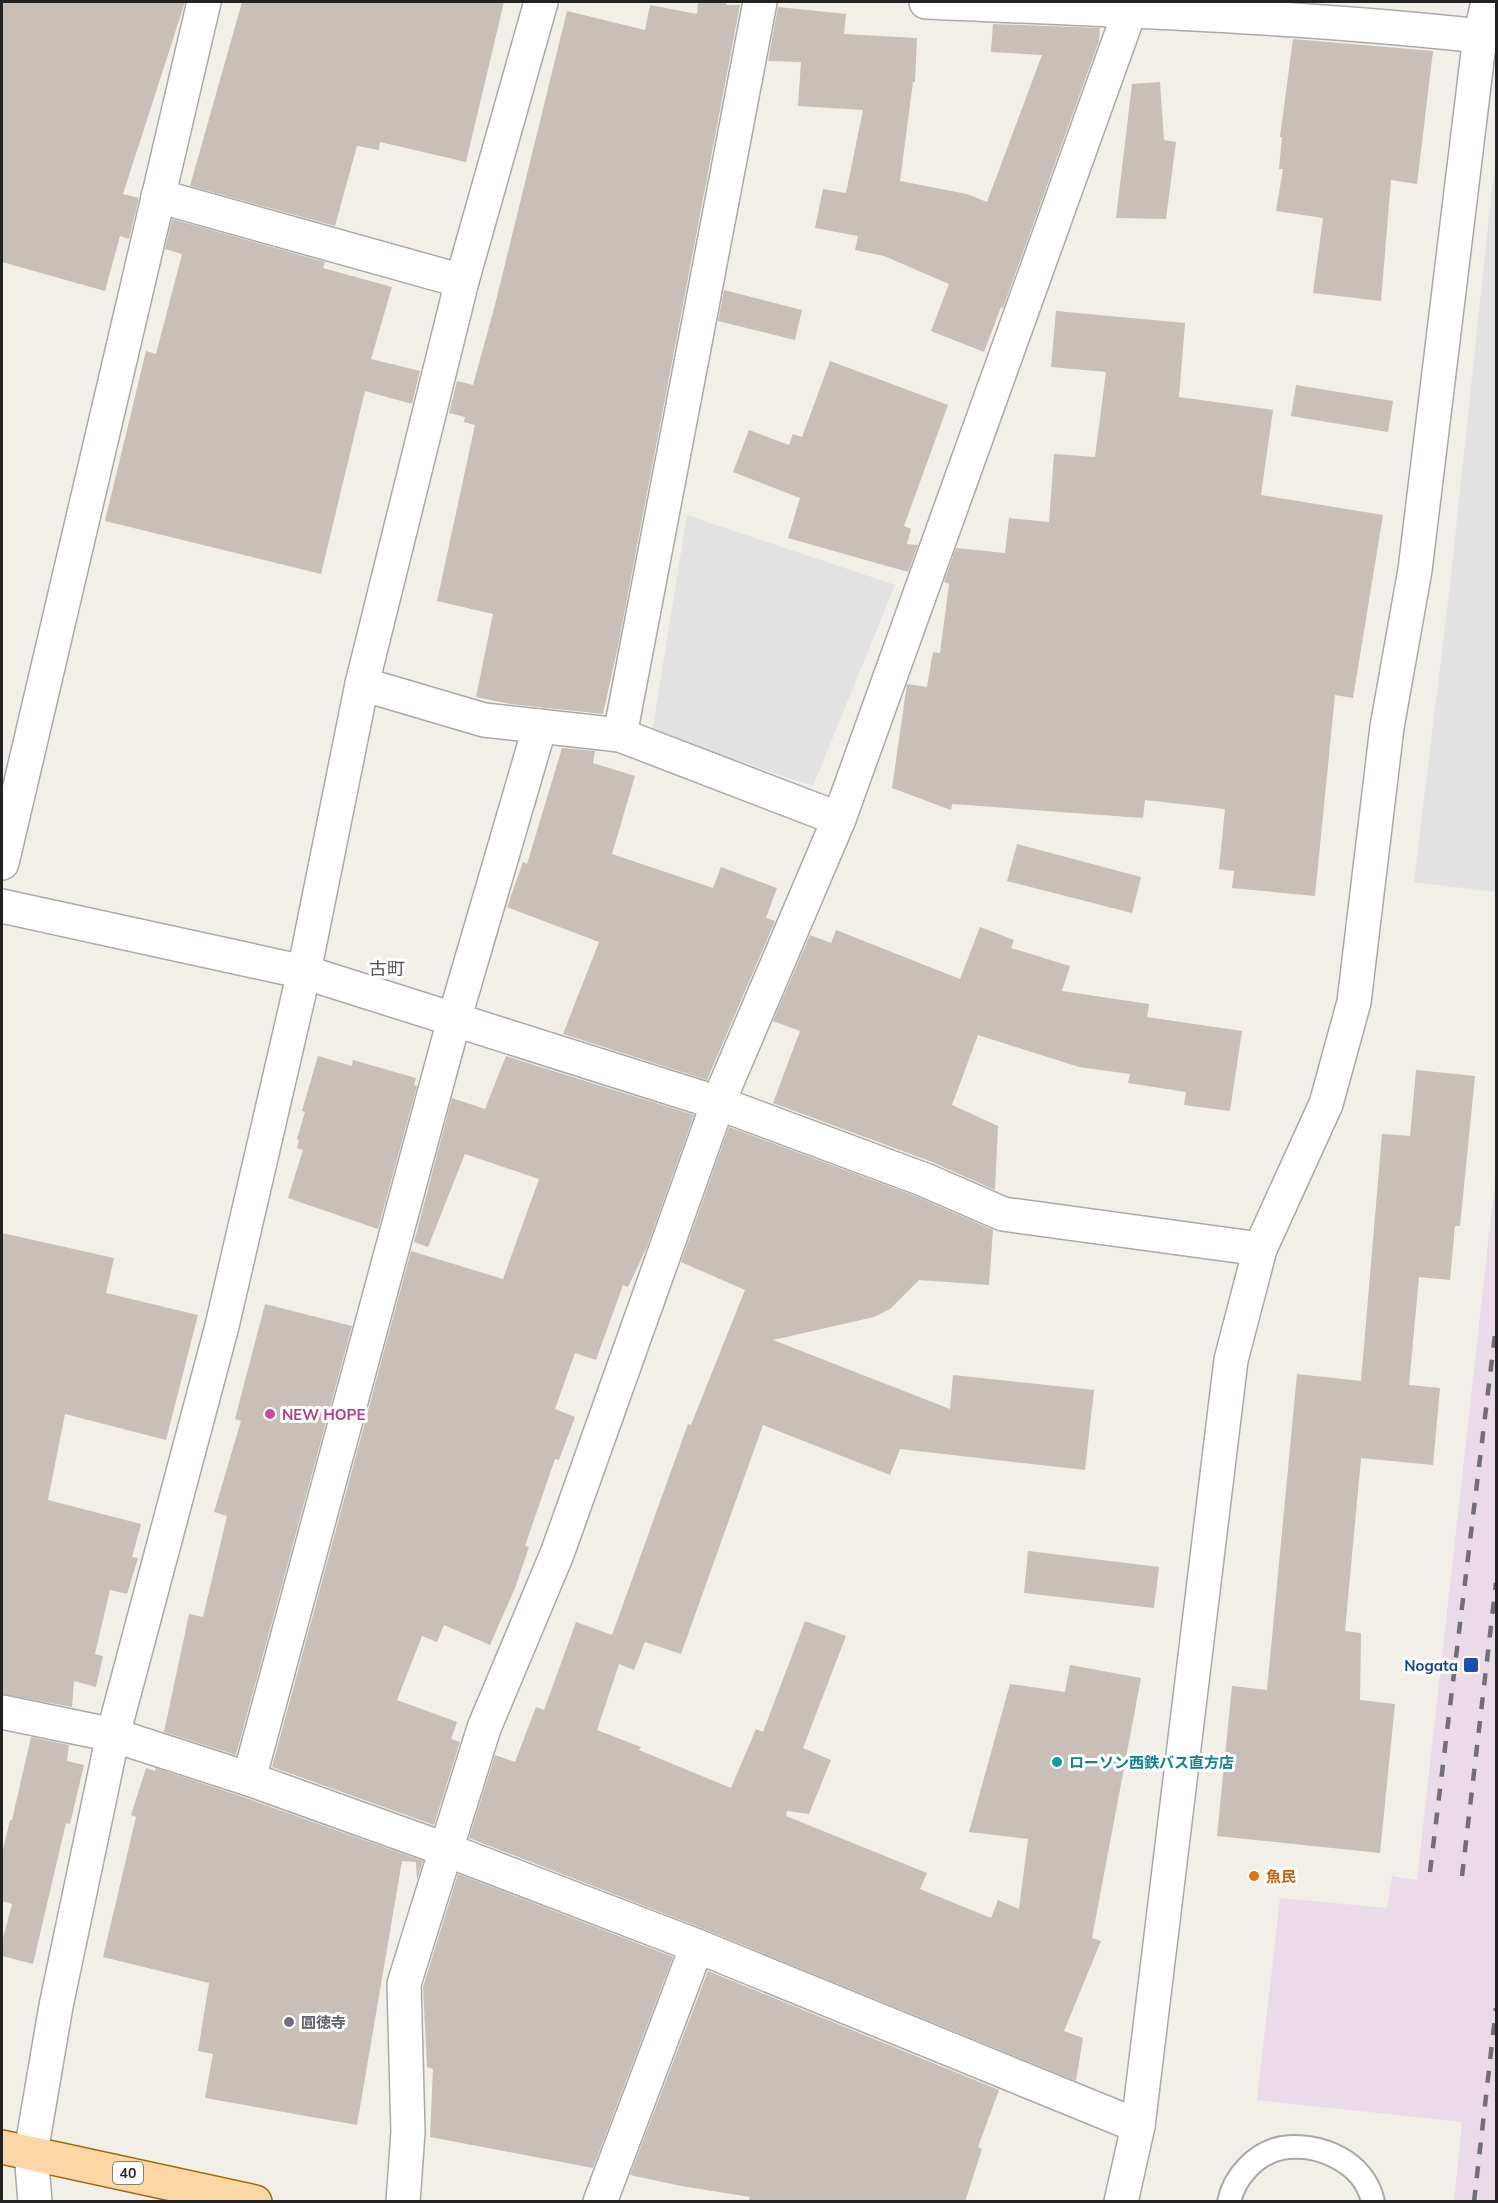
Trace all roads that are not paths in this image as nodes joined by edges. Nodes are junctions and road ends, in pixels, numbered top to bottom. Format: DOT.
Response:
graph roads {
  1 [pos="204,2"];
  2 [pos="541,2"];
  3 [pos="760,2"];
  4 [pos="926,2"];
  5 [pos="1488,2"];
  6 [pos="1132,6"];
  7 [pos="1480,36"];
  8 [pos="158,196"];
  9 [pos="462,281"];
  10 [pos="362,684"];
  11 [pos="540,726"];
  12 [pos="620,735"];
  13 [pos="839,819"];
  14 [pos="2,863"];
  15 [pos="2,906"];
  16 [pos="304,972"];
  17 [pos="454,1020"];
  18 [pos="718,1103"];
  19 [pos="1260,1249"];
  20 [pos="2,1712"];
  21 [pos="114,1735"];
  22 [pos="249,1779"];
  23 [pos="447,1850"];
  24 [pos="696,1946"];
  25 [pos="1138,2126"];
  26 [pos="16,2149"];
  27 [pos="35,2202"];
  28 [pos="255,2202"];
  29 [pos="403,2202"];
  30 [pos="600,2202"];
  31 [pos="1121,2202"];
  32 [pos="1229,2202"];
  33 [pos="1373,2202"];
  1 -- 8 [label="street"];
  2 -- 9 [label="street"];
  3 -- 12 [label="street"];
  4 -- 6 [label="street"];
  5 -- 7 [label="street"];
  6 -- 7 [label="street"];
  6 -- 13 [label="street"];
  7 -- 19 [label="street"];
  8 -- 9 [label="street"];
  8 -- 14 [label="street"];
  9 -- 10 [label="street"];
  10 -- 11 [label="street"];
  10 -- 16 [label="street"];
  11 -- 12 [label="street"];
  11 -- 17 [label="street"];
  12 -- 13 [label="street"];
  13 -- 18 [label="street"];
  15 -- 16 [label="street"];
  16 -- 17 [label="street"];
  16 -- 21 [label="street"];
  17 -- 18 [label="street"];
  17 -- 22 [label="street"];
  18 -- 19 [label="street"];
  18 -- 23 [label="street"];
  19 -- 25 [label="street"];
  20 -- 21 [label="street"];
  21 -- 22 [label="street"];
  21 -- 26 [label="street"];
  22 -- 23 [label="street"];
  23 -- 24 [label="street"];
  23 -- 29 [label="street"];
  24 -- 25 [label="street"];
  24 -- 30 [label="street"];
  25 -- 31 [label="street"];
  26 -- 27 [label="street"];
  26 -- 28 [label="main road, 40"];
  32 -- 33 [label="lane"];
}
